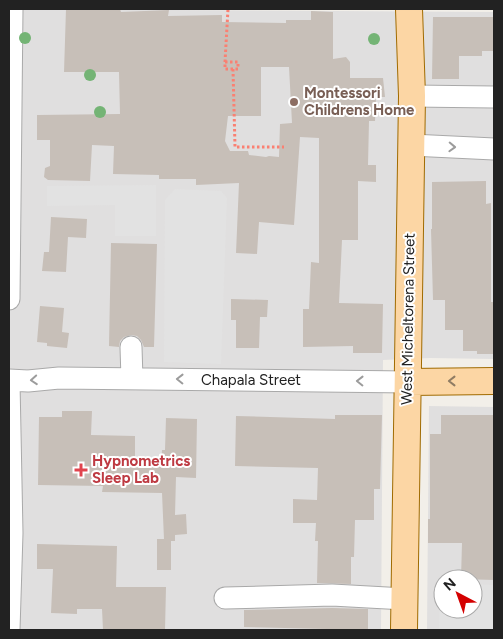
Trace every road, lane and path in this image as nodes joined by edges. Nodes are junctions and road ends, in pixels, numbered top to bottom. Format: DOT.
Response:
graph roads {
  1 [pos="12,9"];
  2 [pos="228,9"];
  3 [pos="409,9"];
  4 [pos="225,62"];
  5 [pos="233,69"];
  6 [pos="412,96"];
  7 [pos="494,97"];
  8 [pos="410,146"];
  9 [pos="284,147"];
  10 [pos="494,149"];
  11 [pos="9,299"];
  12 [pos="131,347"];
  13 [pos="132,379"];
  14 [pos="9,381"];
  15 [pos="494,381"];
  16 [pos="409,382"];
  17 [pos="10,533"];
  18 [pos="225,598"];
  19 [pos="404,599"];
  20 [pos="9,630"];
  21 [pos="404,630"];
  1 -- 11 [label="street"];
  2 -- 4 [label="path"];
  3 -- 6 [label="main road, West Micheltorena Street"];
  4 -- 5 [label="path"];
  4 -- 5 [label="path"];
  5 -- 9 [label="path"];
  6 -- 7 [label="street"];
  6 -- 8 [label="main road, West Micheltorena Street"];
  8 -- 10 [label="street, one-way"];
  8 -- 16 [label="main road, West Micheltorena Street"];
  12 -- 13 [label="street"];
  13 -- 14 [label="street, Chapala Street, one-way"];
  16 -- 13 [label="street, Chapala Street, one-way"];
  14 -- 17 [label="street"];
  15 -- 16 [label="main road, Chapala Street, one-way"];
  16 -- 19 [label="main road, West Micheltorena Street"];
  17 -- 20 [label="street"];
  18 -- 19 [label="street"];
  19 -- 21 [label="main road, West Micheltorena Street"];
}
